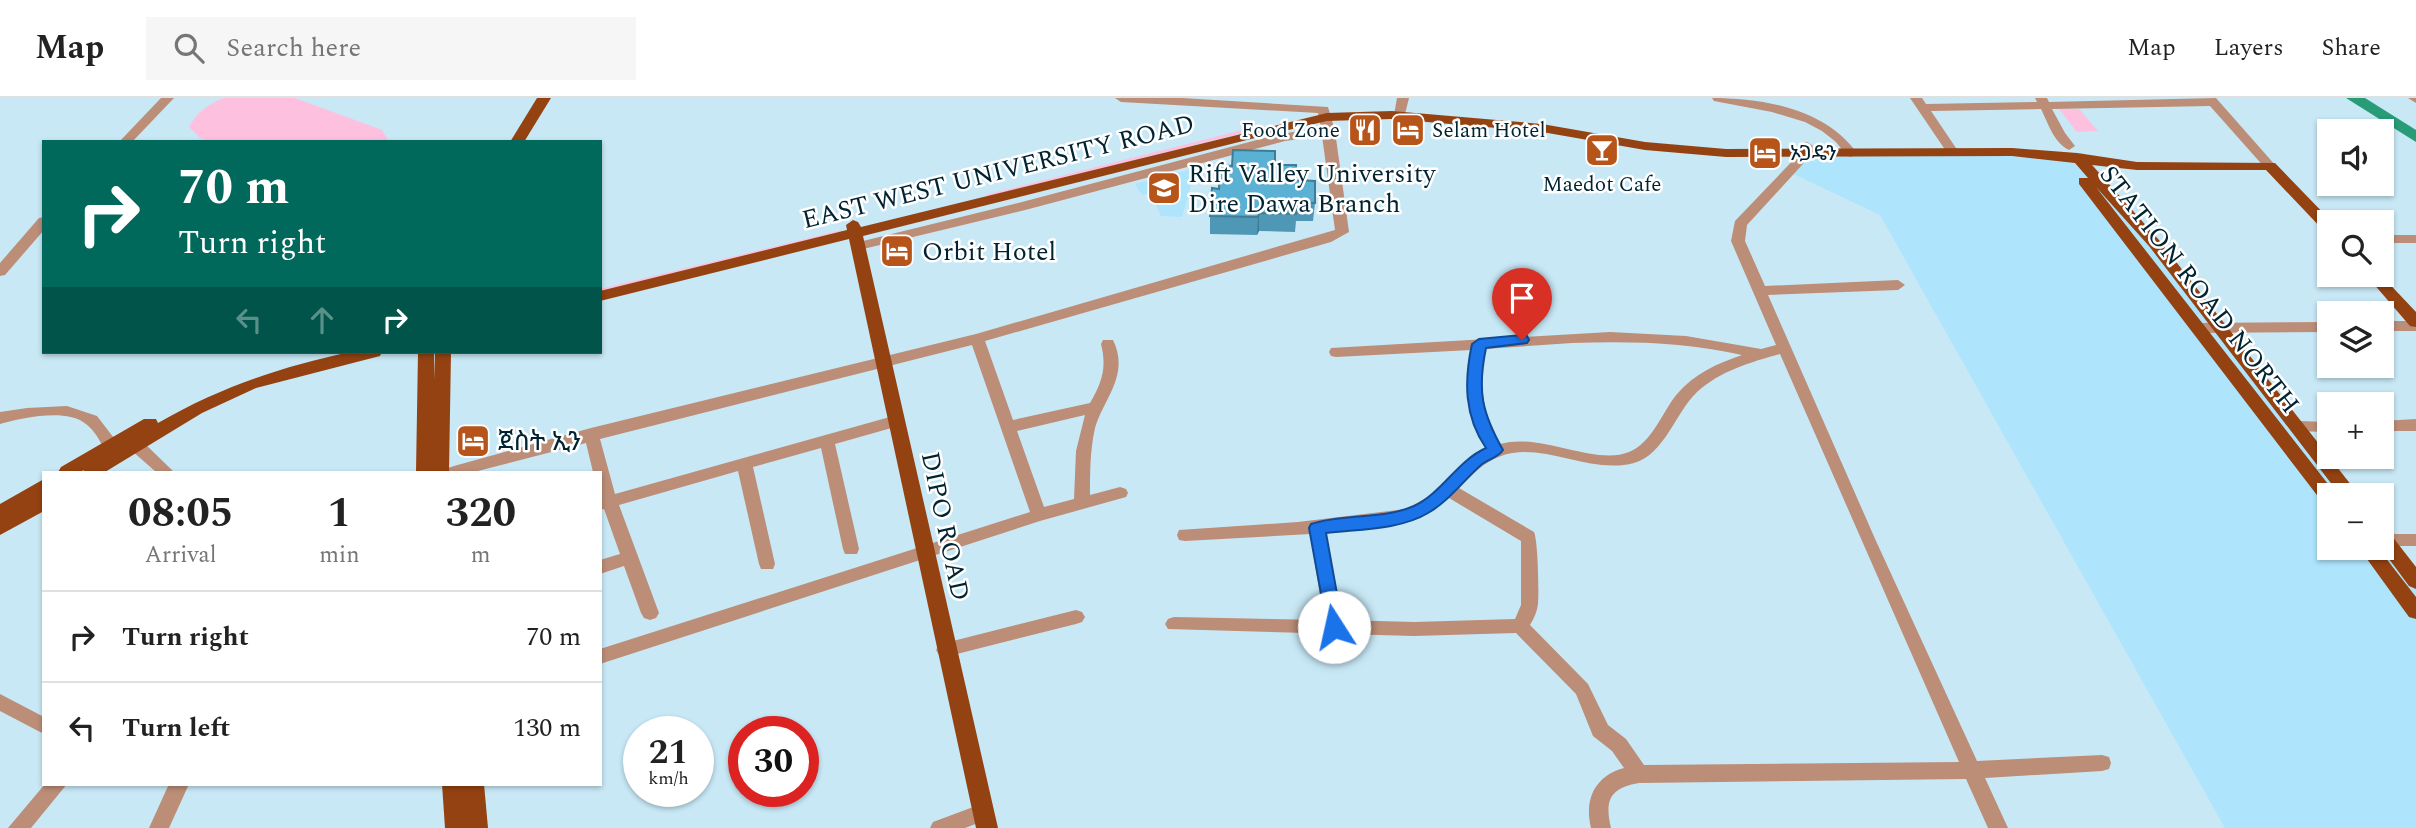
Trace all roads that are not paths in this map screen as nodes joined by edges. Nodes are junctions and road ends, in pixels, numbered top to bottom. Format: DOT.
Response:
graph roads {
  1 [pos="168,98"];
  2 [pos="544,98"];
  3 [pos="554,98"];
  4 [pos="1121,98"];
  5 [pos="1718,98"];
  6 [pos="1751,98"];
  7 [pos="2211,100"];
  8 [pos="2043,102"];
  9 [pos="1920,103"];
  10 [pos="1401,107"];
  11 [pos="1326,119"];
  12 [pos="127,140"];
  13 [pos="518,140"];
  14 [pos="531,140"];
  15 [pos="2061,145"];
  16 [pos="1948,148"];
  17 [pos="1855,149"];
  18 [pos="1807,150"];
  19 [pos="2080,160"];
  20 [pos="2137,166"];
  21 [pos="2270,166"];
  22 [pos="2317,215"];
  23 [pos="42,223"];
  24 [pos="856,235"];
  25 [pos="2394,239"];
  26 [pos="2416,239"];
  27 [pos="0,272"];
  28 [pos="1898,285"];
  29 [pos="602,286"];
  30 [pos="2384,287"];
  31 [pos="1758,291"];
  32 [pos="602,296"];
  33 [pos="2416,324"];
  34 [pos="2394,325"];
  35 [pos="2218,327"];
  36 [pos="2317,327"];
  37 [pos="2198,328"];
  38 [pos="977,339"];
  39 [pos="1108,344"];
  40 [pos="1479,344"];
  41 [pos="1783,348"];
  42 [pos="1336,352"];
  43 [pos="320,354"];
  44 [pos="366,354"];
  45 [pos="426,354"];
  46 [pos="443,354"];
  47 [pos="1760,354"];
  48 [pos="883,362"];
  49 [pos="1097,407"];
  50 [pos="0,418"];
  51 [pos="897,421"];
  52 [pos="2416,425"];
  53 [pos="2394,426"];
  54 [pos="1009,427"];
  55 [pos="2298,427"];
  56 [pos="2317,427"];
  57 [pos="591,434"];
  58 [pos="827,441"];
  59 [pos="111,446"];
  60 [pos="136,446"];
  61 [pos="1496,450"];
  62 [pos="744,464"];
  63 [pos="69,471"];
  64 [pos="94,471"];
  65 [pos="165,471"];
  66 [pos="425,471"];
  67 [pos="440,471"];
  68 [pos="458,471"];
  69 [pos="599,471"];
  70 [pos="2317,483"];
  71 [pos="2341,483"];
  72 [pos="42,487"];
  73 [pos="1447,489"];
  74 [pos="1120,493"];
  75 [pos="42,503"];
  76 [pos="605,503"];
  77 [pos="1082,503"];
  78 [pos="0,513"];
  79 [pos="1039,515"];
  80 [pos="0,528"];
  81 [pos="1317,528"];
  82 [pos="1185,535"];
  83 [pos="2416,540"];
  84 [pos="2394,541"];
  85 [pos="851,549"];
  86 [pos="924,553"];
  87 [pos="630,557"];
  88 [pos="2394,558"];
  89 [pos="2388,560"];
  90 [pos="768,564"];
  91 [pos="602,566"];
  92 [pos="2416,581"];
  93 [pos="2416,611"];
  94 [pos="650,613"];
  95 [pos="1076,617"];
  96 [pos="1520,626"];
  97 [pos="1334,627"];
  98 [pos="945,650"];
  99 [pos="602,656"];
  100 [pos="2,707"];
  101 [pos="42,725"];
  102 [pos="2102,763"];
  103 [pos="1971,770"];
  104 [pos="1639,774"];
  105 [pos="55,786"];
  106 [pos="178,786"];
  107 [pos="453,786"];
  108 [pos="472,786"];
  109 [pos="986,820"];
  110 [pos="18,828"];
  111 [pos="159,828"];
  112 [pos="456,828"];
  113 [pos="477,828"];
  114 [pos="940,828"];
  115 [pos="1601,828"];
  116 [pos="1998,828"];
  1 -- 12 [label="street"];
  2 -- 13 [label="main road"];
  3 -- 14 [label="main road"];
  4 -- 11 [label="street"];
  5 -- 17 [label="street"];
  6 -- 17 [label="street"];
  7 -- 8 [label="street"];
  7 -- 21 [label="street"];
  8 -- 9 [label="street"];
  8 -- 15 [label="street"];
  9 -- 16 [label="street"];
  10 -- 11 [label="main road, EAST WEST UNIVERSITY ROAD"];
  10 -- 18 [label="main road, EAST WEST UNIVERSITY ROAD"];
  11 -- 24 [label="main road, EAST WEST UNIVERSITY ROAD"];
  11 -- 24 [label="street"];
  11 -- 38 [label="street"];
  15 -- 16 [label="main road, EAST WEST UNIVERSITY ROAD"];
  15 -- 19 [label="main road, STATION ROAD NORTH"];
  15 -- 20 [label="main road, EAST WEST UNIVERSITY ROAD"];
  15 -- 37 [label="main road, STATION ROAD NORTH"];
  16 -- 17 [label="main road, EAST WEST UNIVERSITY ROAD"];
  17 -- 18 [label="main road, EAST WEST UNIVERSITY ROAD"];
  18 -- 31 [label="street"];
  19 -- 20 [label="main road"];
  19 -- 35 [label="main road, STATION ROAD NORTH"];
  20 -- 21 [label="main road"];
  21 -- 22 [label="main road"];
  23 -- 27 [label="street"];
  24 -- 29 [label="main road, EAST WEST UNIVERSITY ROAD"];
  24 -- 32 [label="main road, EAST WEST UNIVERSITY ROAD"];
  24 -- 48 [label="main road, DIPO ROAD"];
  25 -- 26 [label="street"];
  28 -- 31 [label="street"];
  30 -- 33 [label="main road"];
  31 -- 41 [label="street"];
  33 -- 34 [label="street"];
  35 -- 36 [label="street"];
  35 -- 37 [label="street"];
  35 -- 55 [label="main road, STATION ROAD NORTH"];
  37 -- 70 [label="main road, STATION ROAD NORTH"];
  38 -- 48 [label="street"];
  38 -- 54 [label="street"];
  39 -- 49 [label="street"];
  40 -- 42 [label="street"];
  40 -- 47 [label="street"];
  40 -- 61 [label="street"];
  41 -- 47 [label="street"];
  41 -- 103 [label="street"];
  43 -- 59 [label="main road"];
  44 -- 60 [label="main road"];
  45 -- 66 [label="main road"];
  46 -- 67 [label="main road"];
  47 -- 61 [label="street"];
  48 -- 51 [label="main road, DIPO ROAD"];
  48 -- 57 [label="street"];
  49 -- 54 [label="street"];
  49 -- 77 [label="street"];
  50 -- 59 [label="street"];
  51 -- 58 [label="street"];
  51 -- 86 [label="main road, DIPO ROAD"];
  52 -- 53 [label="street"];
  54 -- 79 [label="street"];
  55 -- 56 [label="street"];
  55 -- 71 [label="main road, STATION ROAD NORTH"];
  57 -- 68 [label="street"];
  57 -- 69 [label="street"];
  58 -- 62 [label="street"];
  58 -- 85 [label="street"];
  59 -- 63 [label="main road"];
  60 -- 64 [label="main road"];
  60 -- 65 [label="street"];
  61 -- 73 [label="street"];
  62 -- 76 [label="street"];
  62 -- 90 [label="street"];
  72 -- 78 [label="main road"];
  73 -- 81 [label="street"];
  73 -- 96 [label="street"];
  74 -- 77 [label="street"];
  75 -- 80 [label="main road"];
  76 -- 87 [label="street"];
  77 -- 79 [label="street"];
  79 -- 86 [label="street"];
  81 -- 82 [label="street"];
  81 -- 97 [label="street"];
  83 -- 84 [label="street"];
  86 -- 98 [label="main road, DIPO ROAD"];
  86 -- 99 [label="street"];
  87 -- 91 [label="street"];
  87 -- 94 [label="street"];
  88 -- 92 [label="main road"];
  89 -- 93 [label="main road"];
  95 -- 98 [label="street"];
  96 -- 97 [label="street"];
  96 -- 104 [label="street"];
  97 -- 97 [label="street"];
  98 -- 109 [label="main road, DIPO ROAD"];
  100 -- 101 [label="street"];
  102 -- 103 [label="street"];
  103 -- 104 [label="street"];
  103 -- 116 [label="street"];
  104 -- 115 [label="street"];
  105 -- 110 [label="street"];
  106 -- 111 [label="street"];
  107 -- 112 [label="main road"];
  108 -- 113 [label="main road"];
  109 -- 114 [label="street"];
}
